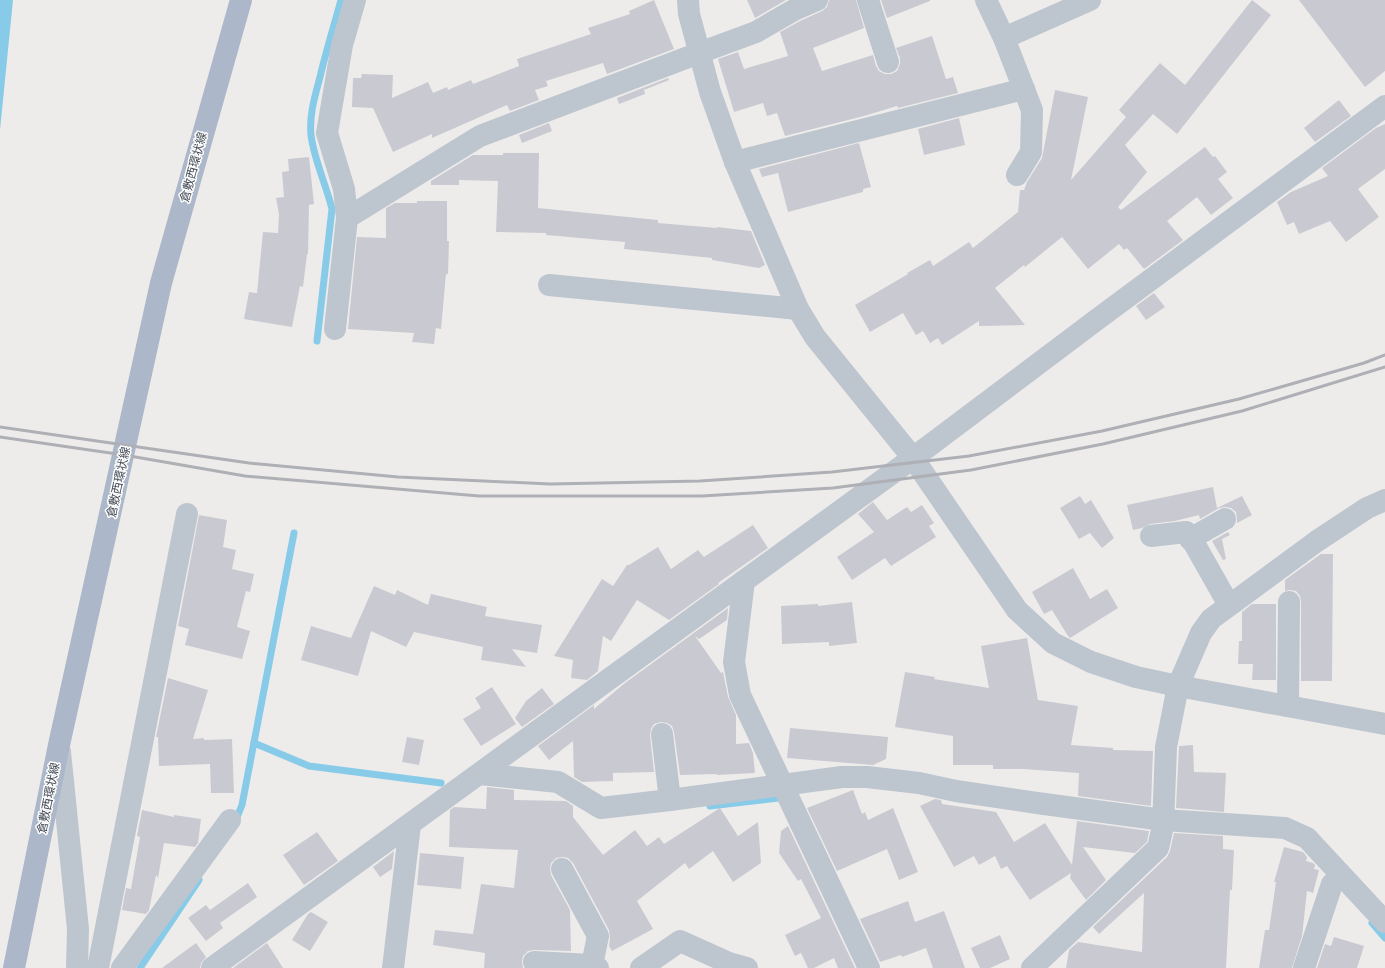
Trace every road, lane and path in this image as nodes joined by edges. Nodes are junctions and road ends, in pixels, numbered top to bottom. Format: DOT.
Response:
graph roads {
  1 [pos="241,0"];
  2 [pos="356,0"];
  3 [pos="688,0"];
  4 [pos="817,0"];
  5 [pos="868,0"];
  6 [pos="986,0"];
  7 [pos="1090,0"];
  8 [pos="1004,38"];
  9 [pos="699,53"];
  10 [pos="888,62"];
  11 [pos="1024,89"];
  12 [pos="1385,106"];
  13 [pos="735,162"];
  14 [pos="1017,175"];
  15 [pos="347,218"];
  16 [pos="549,286"];
  17 [pos="798,309"];
  18 [pos="335,329"];
  19 [pos="913,458"];
  20 [pos="1385,500"];
  21 [pos="187,514"];
  22 [pos="1224,519"];
  23 [pos="1151,536"];
  24 [pos="1190,539"];
  25 [pos="744,581"];
  26 [pos="1289,602"];
  27 [pos="1229,605"];
  28 [pos="1178,686"];
  29 [pos="1288,706"];
  30 [pos="1385,724"];
  31 [pos="662,734"];
  32 [pos="59,745"];
  33 [pos="480,774"];
  34 [pos="782,785"];
  35 [pos="670,800"];
  36 [pos="230,820"];
  37 [pos="410,825"];
  38 [pos="1163,826"];
  39 [pos="562,869"];
  40 [pos="1332,884"];
  41 [pos="1385,922"];
  42 [pos="534,962"];
  43 [pos="595,967"];
  44 [pos="14,968"];
  45 [pos="77,968"];
  46 [pos="98,968"];
  47 [pos="122,968"];
  48 [pos="212,968"];
  49 [pos="393,968"];
  50 [pos="641,968"];
  51 [pos="747,968"];
  52 [pos="869,968"];
  53 [pos="1032,968"];
  54 [pos="1304,968"];
  1 -- 32 [label="main road, 倉敷西環状線"];
  2 -- 15 [label="street"];
  3 -- 9 [label="street"];
  4 -- 9 [label="street"];
  5 -- 10 [label="street"];
  6 -- 8 [label="street"];
  7 -- 8 [label="street"];
  8 -- 11 [label="street"];
  9 -- 13 [label="street"];
  9 -- 15 [label="street"];
  11 -- 13 [label="street"];
  11 -- 14 [label="street"];
  12 -- 19 [label="street"];
  13 -- 17 [label="street"];
  15 -- 18 [label="street"];
  16 -- 17 [label="street"];
  17 -- 19 [label="street"];
  19 -- 25 [label="street"];
  19 -- 28 [label="street"];
  20 -- 27 [label="street"];
  21 -- 46 [label="street"];
  22 -- 24 [label="street"];
  23 -- 24 [label="street"];
  24 -- 27 [label="street"];
  25 -- 33 [label="street"];
  25 -- 34 [label="street"];
  26 -- 29 [label="street"];
  27 -- 28 [label="street"];
  28 -- 29 [label="street"];
  28 -- 38 [label="street"];
  29 -- 30 [label="street"];
  31 -- 35 [label="street"];
  32 -- 44 [label="main road, 倉敷西環状線"];
  32 -- 45 [label="street"];
  33 -- 35 [label="street"];
  33 -- 37 [label="street"];
  34 -- 35 [label="street"];
  34 -- 38 [label="street"];
  34 -- 52 [label="street"];
  36 -- 47 [label="street"];
  37 -- 48 [label="street"];
  37 -- 49 [label="street"];
  38 -- 41 [label="street"];
  38 -- 53 [label="street"];
  39 -- 43 [label="street"];
  40 -- 54 [label="street"];
  42 -- 43 [label="street"];
  50 -- 51 [label="street"];
}
